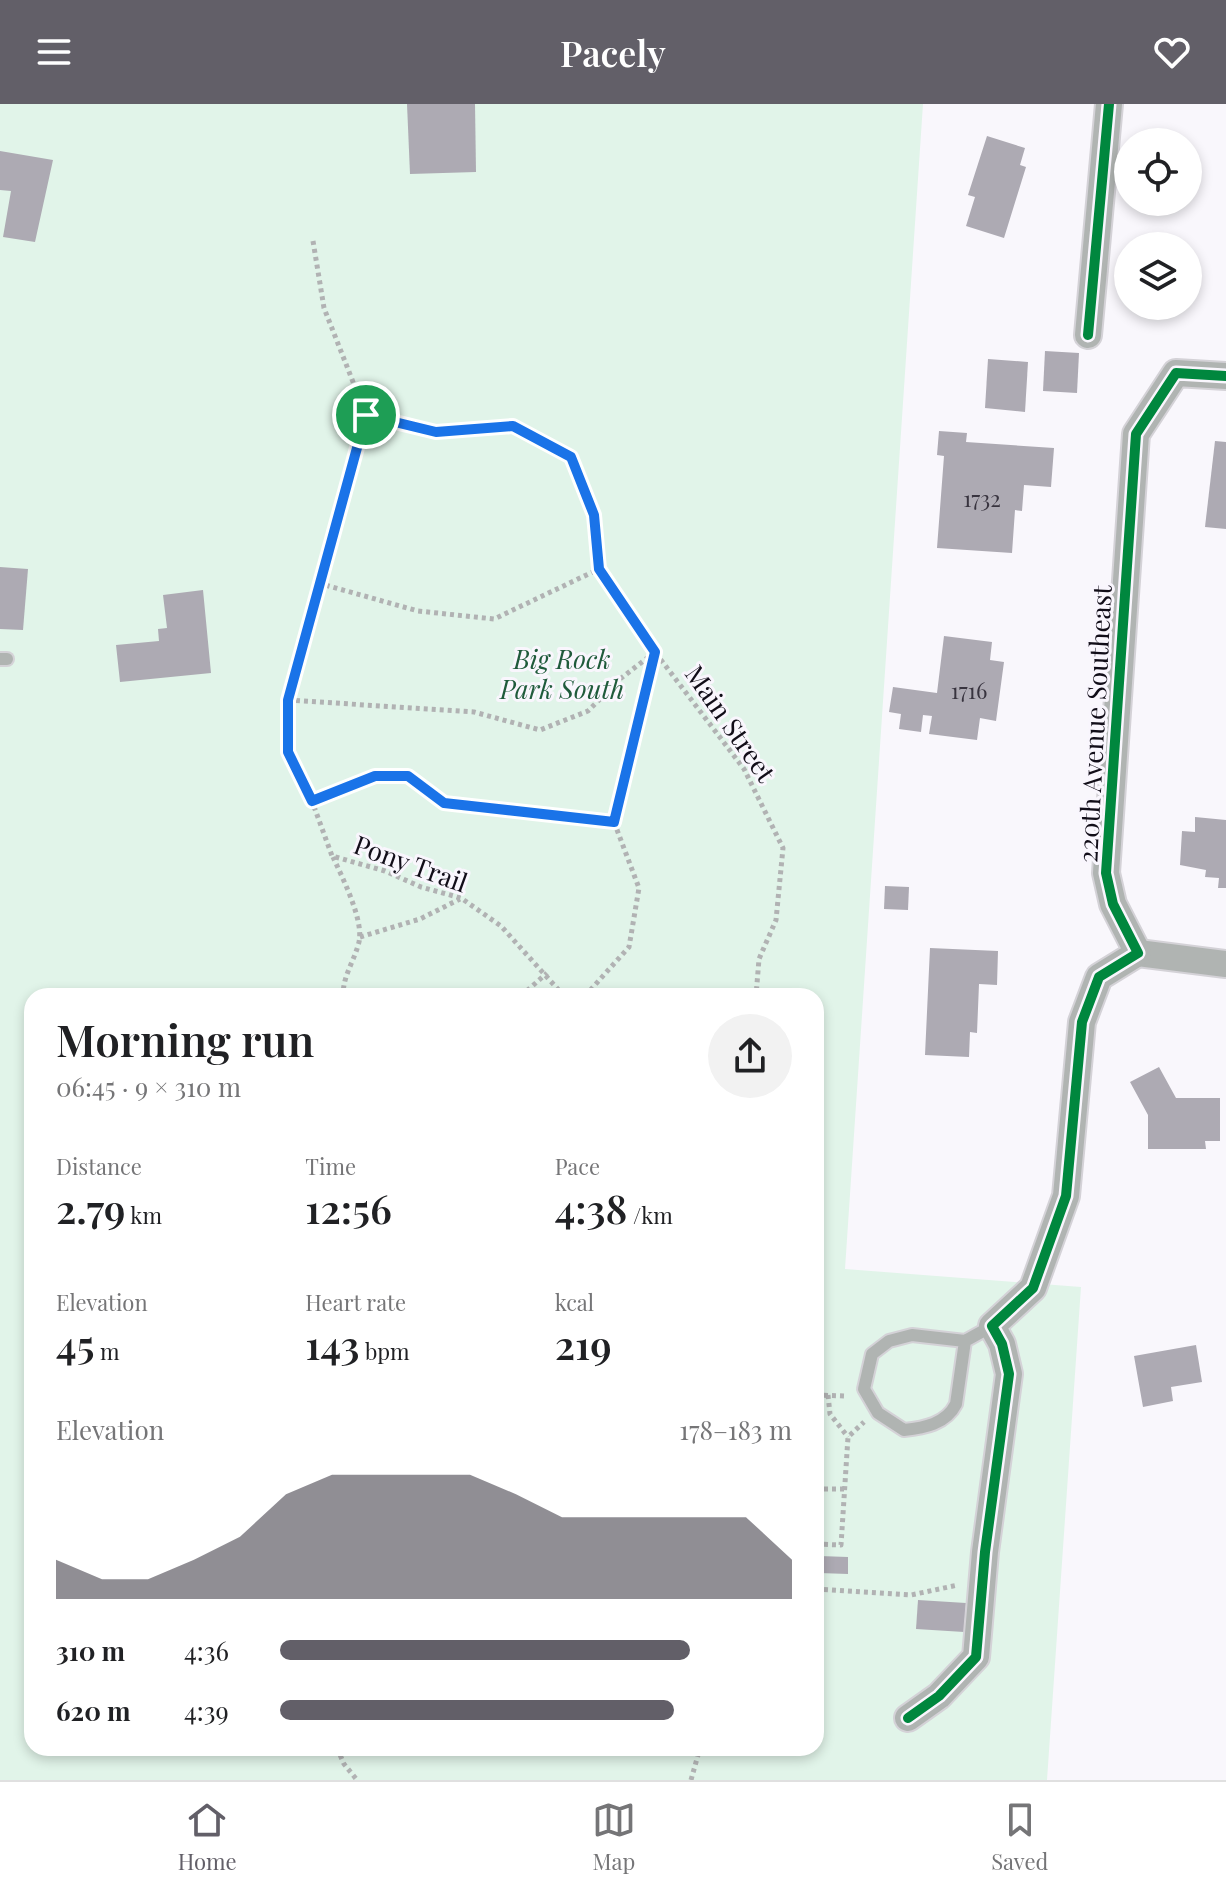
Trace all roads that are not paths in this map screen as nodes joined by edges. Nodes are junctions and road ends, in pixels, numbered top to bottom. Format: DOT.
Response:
graph roads {
  1 [pos="1109,104"];
  2 [pos="1088,335"];
  3 [pos="1226,376"];
  4 [pos="1138,953"];
  5 [pos="1226,964"];
  6 [pos="992,1326"];
  7 [pos="965,1341"];
  8 [pos="908,1718"];
  1 -- 2 [label="street"];
  3 -- 4 [label="street, 220th Avenue Southeast"];
  4 -- 5 [label="street"];
  4 -- 6 [label="street"];
  6 -- 7 [label="lane"];
  6 -- 8 [label="street"];
  7 -- 7 [label="lane"];
}
